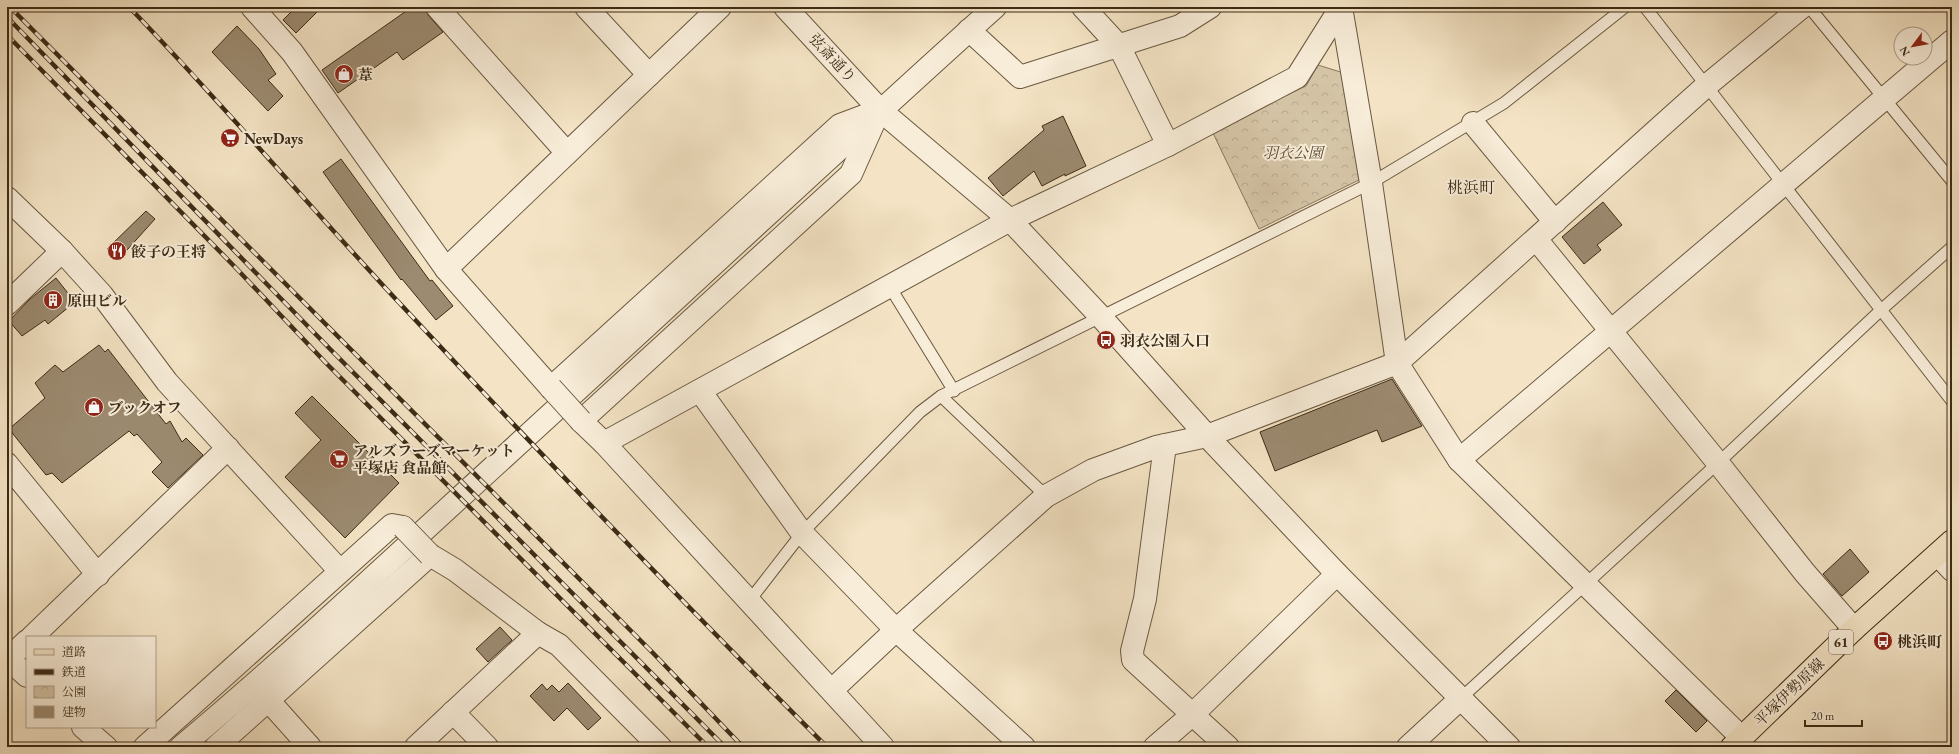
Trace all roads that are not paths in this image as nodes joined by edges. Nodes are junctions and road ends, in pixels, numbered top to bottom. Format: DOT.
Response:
graph roads {
  1 [pos="252,7"];
  2 [pos="437,7"];
  3 [pos="586,7"];
  4 [pos="720,7"];
  5 [pos="785,7"];
  6 [pos="995,7"];
  7 [pos="1083,7"];
  8 [pos="1210,7"];
  9 [pos="1341,7"];
  10 [pos="1625,7"];
  11 [pos="1645,7"];
  12 [pos="1802,7"];
  13 [pos="1809,7"];
  14 [pos="969,30"];
  15 [pos="1952,41"];
  16 [pos="1119,46"];
  17 [pos="649,75"];
  18 [pos="1706,86"];
  19 [pos="1884,100"];
  20 [pos="880,110"];
  21 [pos="1474,123"];
  22 [pos="1168,144"];
  23 [pos="567,153"];
  24 [pos="1952,181"];
  25 [pos="1371,183"];
  26 [pos="1783,185"];
  27 [pos="7,198"];
  28 [pos="1010,220"];
  29 [pos="1555,222"];
  30 [pos="1536,239"];
  31 [pos="1952,247"];
  32 [pos="62,251"];
  33 [pos="446,269"];
  34 [pos="890,287"];
  35 [pos="7,304"];
  36 [pos="1881,310"];
  37 [pos="1101,317"];
  38 [pos="1611,331"];
  39 [pos="1397,364"];
  40 [pos="551,388"];
  41 [pos="700,391"];
  42 [pos="954,391"];
  43 [pos="942,396"];
  44 [pos="1952,401"];
  45 [pos="581,421"];
  46 [pos="1208,436"];
  47 [pos="604,443"];
  48 [pos="1165,445"];
  49 [pos="228,448"];
  50 [pos="1460,460"];
  51 [pos="1718,462"];
  52 [pos="7,464"];
  53 [pos="1046,496"];
  54 [pos="802,533"];
  55 [pos="430,555"];
  56 [pos="1948,556"];
  57 [pos="340,571"];
  58 [pos="1336,574"];
  59 [pos="98,575"];
  60 [pos="1585,584"];
  61 [pos="750,600"];
  62 [pos="896,630"];
  63 [pos="1854,630"];
  64 [pos="538,633"];
  65 [pos="33,636"];
  66 [pos="26,642"];
  67 [pos="7,659"];
  68 [pos="26,675"];
  69 [pos="832,690"];
  70 [pos="1460,699"];
  71 [pos="268,700"];
  72 [pos="453,712"];
  73 [pos="1193,714"];
  74 [pos="84,728"];
  75 [pos="1737,742"];
  76 [pos="106,747"];
  77 [pos="145,747"];
  78 [pos="181,747"];
  79 [pos="216,747"];
  80 [pos="310,747"];
  81 [pos="416,747"];
  82 [pos="487,747"];
  83 [pos="660,747"];
  84 [pos="883,747"];
  85 [pos="1024,747"];
  86 [pos="1155,747"];
  87 [pos="1228,747"];
  88 [pos="1408,747"];
  89 [pos="1508,747"];
  1 -- 33 [label="street"];
  2 -- 23 [label="street"];
  3 -- 17 [label="street"];
  4 -- 17 [label="street"];
  5 -- 20 [label="street, 弦斎通り"];
  6 -- 14 [label="street"];
  7 -- 16 [label="street"];
  8 -- 16 [label="street"];
  9 -- 22 [label="street"];
  9 -- 25 [label="street"];
  10 -- 21 [label="lane"];
  11 -- 18 [label="lane"];
  12 -- 18 [label="street"];
  13 -- 19 [label="lane"];
  14 -- 16 [label="street"];
  14 -- 20 [label="street"];
  15 -- 19 [label="street"];
  16 -- 22 [label="street"];
  17 -- 23 [label="street"];
  18 -- 26 [label="lane"];
  18 -- 29 [label="street"];
  19 -- 24 [label="lane"];
  19 -- 26 [label="street"];
  20 -- 28 [label="street, 弦斎通り"];
  20 -- 40 [label="street"];
  20 -- 45 [label="street"];
  20 -- 78 [label="street"];
  21 -- 25 [label="lane"];
  21 -- 29 [label="street"];
  22 -- 28 [label="street"];
  23 -- 33 [label="street"];
  25 -- 37 [label="lane"];
  25 -- 39 [label="street"];
  26 -- 36 [label="lane"];
  26 -- 38 [label="street"];
  27 -- 32 [label="street"];
  28 -- 34 [label="street"];
  28 -- 37 [label="street, 弦斎通り"];
  29 -- 30 [label="street"];
  30 -- 38 [label="street"];
  30 -- 39 [label="street"];
  31 -- 36 [label="lane"];
  32 -- 35 [label="street"];
  32 -- 49 [label="street"];
  33 -- 40 [label="street"];
  34 -- 41 [label="street"];
  34 -- 42 [label="lane"];
  36 -- 44 [label="lane"];
  36 -- 51 [label="lane"];
  37 -- 42 [label="lane"];
  37 -- 46 [label="street, 弦斎通り"];
  38 -- 50 [label="street"];
  38 -- 51 [label="street"];
  39 -- 46 [label="street"];
  39 -- 50 [label="street"];
  40 -- 45 [label="street, bridge"];
  41 -- 47 [label="street"];
  41 -- 54 [label="street"];
  42 -- 43 [label="lane"];
  43 -- 53 [label="lane"];
  43 -- 54 [label="lane"];
  45 -- 47 [label="street"];
  46 -- 48 [label="street"];
  46 -- 58 [label="street, 弦斎通り"];
  47 -- 61 [label="street"];
  48 -- 53 [label="street"];
  48 -- 73 [label="street"];
  49 -- 57 [label="street"];
  49 -- 59 [label="street"];
  50 -- 60 [label="street"];
  51 -- 60 [label="lane"];
  51 -- 63 [label="street"];
  52 -- 59 [label="street"];
  53 -- 62 [label="street"];
  54 -- 61 [label="lane"];
  54 -- 62 [label="street"];
  55 -- 57 [label="street, bridge"];
  55 -- 64 [label="street"];
  55 -- 71 [label="street"];
  56 -- 63 [label="main road, 平塚伊勢原線 / 61"];
  57 -- 77 [label="street"];
  58 -- 70 [label="street, 弦斎通り"];
  58 -- 73 [label="street"];
  59 -- 65 [label="street"];
  60 -- 70 [label="lane"];
  60 -- 75 [label="street"];
  61 -- 69 [label="street"];
  62 -- 69 [label="street"];
  62 -- 85 [label="street"];
  63 -- 75 [label="main road, 平塚伊勢原線 / 61"];
  64 -- 72 [label="street"];
  64 -- 83 [label="street"];
  66 -- 67 [label="street"];
  67 -- 68 [label="street"];
  69 -- 84 [label="street"];
  70 -- 88 [label="street"];
  70 -- 89 [label="street, 弦斎通り"];
  71 -- 79 [label="street"];
  71 -- 80 [label="street"];
  72 -- 81 [label="street"];
  72 -- 82 [label="street"];
  73 -- 86 [label="street"];
  73 -- 87 [label="street"];
  74 -- 76 [label="street"];
}
